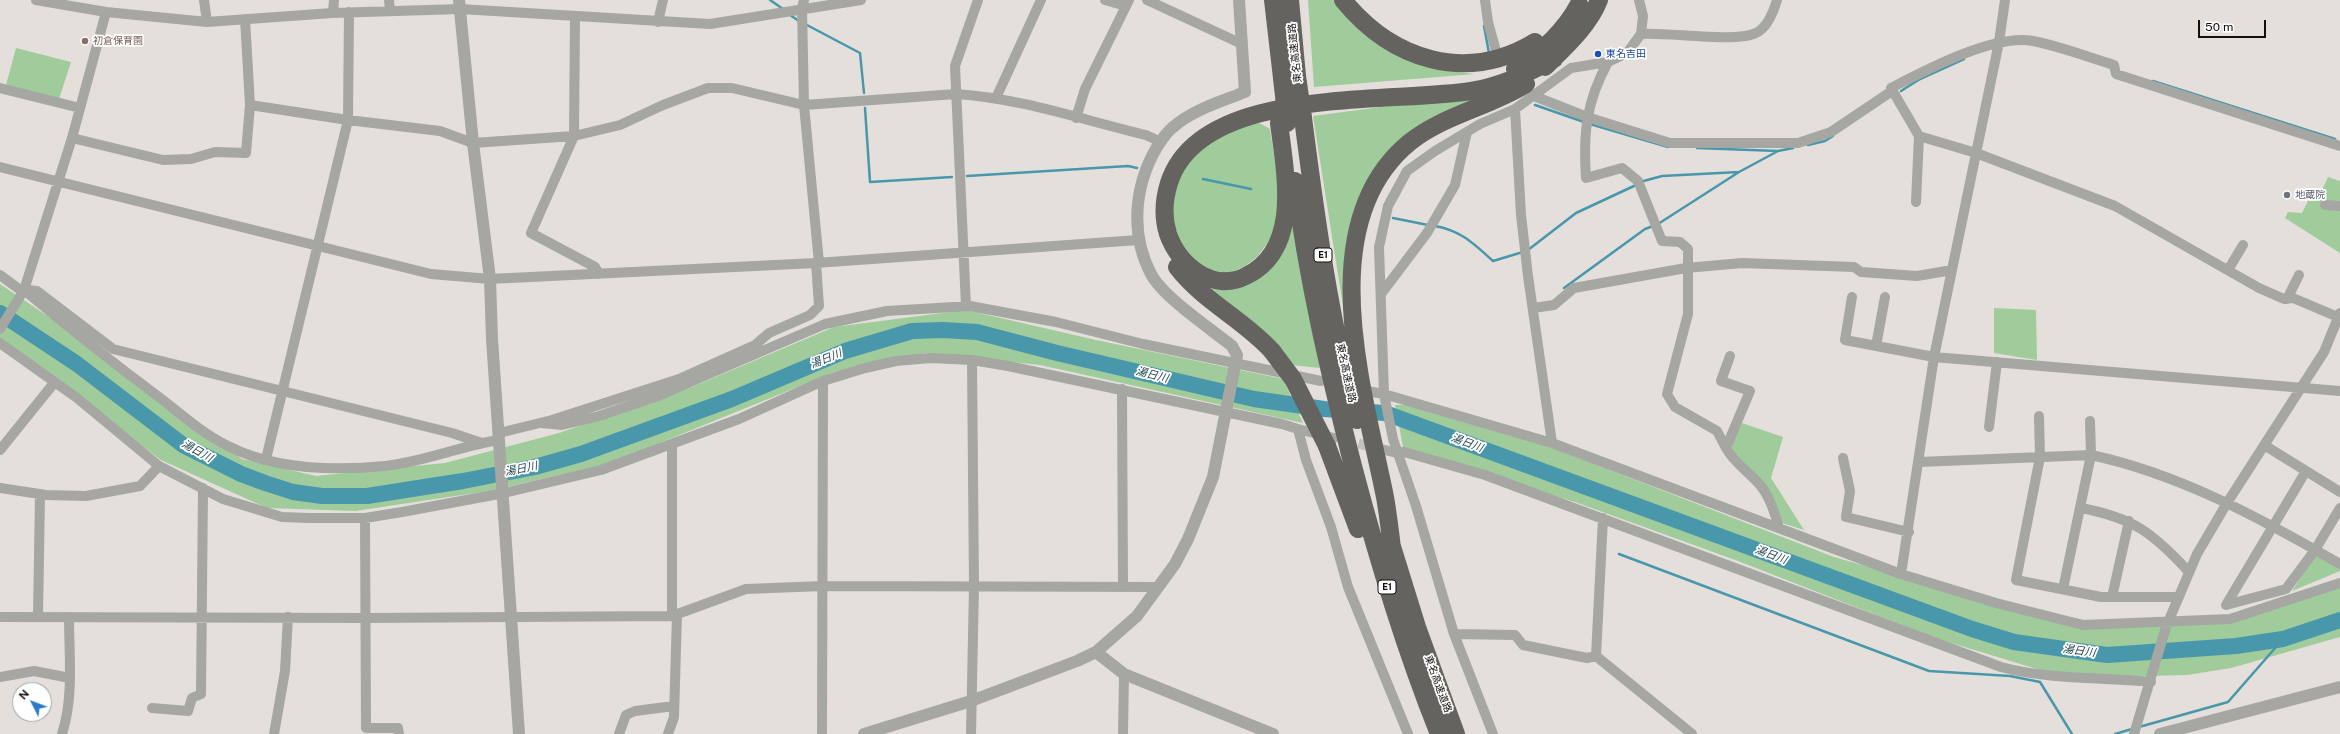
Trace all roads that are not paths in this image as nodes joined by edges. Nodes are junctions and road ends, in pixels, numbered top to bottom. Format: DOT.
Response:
graph roads {
  1 [pos="36,0"];
  2 [pos="204,0"];
  3 [pos="334,0"];
  4 [pos="663,0"];
  5 [pos="861,0"];
  6 [pos="978,0"];
  7 [pos="1041,0"];
  8 [pos="1104,0"];
  9 [pos="1147,0"];
  10 [pos="1239,0"];
  11 [pos="1344,0"];
  12 [pos="1485,0"];
  13 [pos="1599,0"];
  14 [pos="1639,0"];
  15 [pos="1777,0"];
  16 [pos="2005,0"];
  17 [pos="1279,2"];
  18 [pos="1580,2"];
  19 [pos="72,3"];
  20 [pos="1127,3"];
  21 [pos="460,4"];
  22 [pos="389,5"];
  23 [pos="800,8"];
  24 [pos="106,12"];
  25 [pos="333,12"];
  26 [pos="349,12"];
  27 [pos="575,16"];
  28 [pos="245,19"];
  29 [pos="207,22"];
  30 [pos="658,22"];
  31 [pos="1641,34"];
  32 [pos="1242,44"];
  33 [pos="1998,45"];
  34 [pos="1496,52"];
  35 [pos="1554,58"];
  36 [pos="1608,62"];
  37 [pos="0,88"];
  38 [pos="1892,91"];
  39 [pos="956,94"];
  40 [pos="1534,96"];
  41 [pos="996,98"];
  42 [pos="250,105"];
  43 [pos="804,105"];
  44 [pos="80,108"];
  45 [pos="1515,109"];
  46 [pos="1587,117"];
  47 [pos="1076,118"];
  48 [pos="348,120"];
  49 [pos="1290,121"];
  50 [pos="1467,132"];
  51 [pos="574,136"];
  52 [pos="1919,136"];
  53 [pos="72,138"];
  54 [pos="1160,142"];
  55 [pos="473,143"];
  56 [pos="2340,146"];
  57 [pos="1976,153"];
  58 [pos="0,167"];
  59 [pos="59,181"];
  60 [pos="1916,202"];
  61 [pos="2325,205"];
  62 [pos="2340,206"];
  63 [pos="1138,240"];
  64 [pos="318,245"];
  65 [pos="2244,245"];
  66 [pos="963,251"];
  67 [pos="818,263"];
  68 [pos="1686,268"];
  69 [pos="1952,270"];
  70 [pos="2228,270"];
  71 [pos="599,274"];
  72 [pos="0,275"];
  73 [pos="2299,275"];
  74 [pos="490,279"];
  75 [pos="23,292"];
  76 [pos="1381,294"];
  77 [pos="1852,297"];
  78 [pos="1885,297"];
  79 [pos="2287,299"];
  80 [pos="966,306"];
  81 [pos="1533,308"];
  82 [pos="815,310"];
  83 [pos="2339,315"];
  84 [pos="825,324"];
  85 [pos="0,329"];
  86 [pos="0,343"];
  87 [pos="1876,346"];
  88 [pos="1730,356"];
  89 [pos="1934,357"];
  90 [pos="972,360"];
  91 [pos="1237,362"];
  92 [pos="1997,362"];
  93 [pos="822,381"];
  94 [pos="54,383"];
  95 [pos="2300,388"];
  96 [pos="1122,389"];
  97 [pos="1347,389"];
  98 [pos="2340,390"];
  99 [pos="282,391"];
  100 [pos="1384,397"];
  101 [pos="1226,411"];
  102 [pos="2039,416"];
  103 [pos="2090,421"];
  104 [pos="542,423"];
  105 [pos="1989,427"];
  106 [pos="1298,429"];
  107 [pos="499,438"];
  108 [pos="1335,440"];
  109 [pos="483,443"];
  110 [pos="1372,443"];
  111 [pos="1552,443"];
  112 [pos="672,445"];
  113 [pos="2264,445"];
  114 [pos="1726,448"];
  115 [pos="0,450"];
  116 [pos="1397,453"];
  117 [pos="2091,455"];
  118 [pos="2040,457"];
  119 [pos="1843,458"];
  120 [pos="266,459"];
  121 [pos="1919,462"];
  122 [pos="159,466"];
  123 [pos="2306,471"];
  124 [pos="0,488"];
  125 [pos="203,488"];
  126 [pos="2340,492"];
  127 [pos="504,493"];
  128 [pos="40,494"];
  129 [pos="2227,503"];
  130 [pos="2081,508"];
  131 [pos="2340,508"];
  132 [pos="365,518"];
  133 [pos="1603,518"];
  134 [pos="2129,521"];
  135 [pos="2271,526"];
  136 [pos="1780,528"];
  137 [pos="1909,532"];
  138 [pos="2315,550"];
  139 [pos="2340,564"];
  140 [pos="2189,572"];
  141 [pos="1901,574"];
  142 [pos="2340,583"];
  143 [pos="823,586"];
  144 [pos="974,586"];
  145 [pos="1123,587"];
  146 [pos="1159,587"];
  147 [pos="2063,589"];
  148 [pos="2112,597"];
  149 [pos="2179,597"];
  150 [pos="512,615"];
  151 [pos="675,615"];
  152 [pos="0,617"];
  153 [pos="38,617"];
  154 [pos="69,617"];
  155 [pos="202,617"];
  156 [pos="288,617"];
  157 [pos="365,618"];
  158 [pos="2167,625"];
  159 [pos="1454,634"];
  160 [pos="1096,652"];
  161 [pos="1596,656"];
  162 [pos="1124,674"];
  163 [pos="0,677"];
  164 [pos="70,678"];
  165 [pos="2151,682"];
  166 [pos="2340,687"];
  167 [pos="971,700"];
  168 [pos="674,706"];
  169 [pos="152,708"];
  170 [pos="62,734"];
  171 [pos="274,734"];
  172 [pos="399,734"];
  173 [pos="519,734"];
  174 [pos="619,734"];
  175 [pos="668,734"];
  176 [pos="822,734"];
  177 [pos="864,734"];
  178 [pos="971,734"];
  179 [pos="1122,734"];
  180 [pos="1273,734"];
  181 [pos="1408,734"];
  182 [pos="1439,734"];
  183 [pos="1456,734"];
  184 [pos="1493,734"];
  185 [pos="1692,734"];
  186 [pos="2134,734"];
  187 [pos="2160,734"];
  1 -- 19 [label="street"];
  2 -- 29 [label="street"];
  3 -- 25 [label="street"];
  4 -- 30 [label="street"];
  5 -- 23 [label="street"];
  6 -- 39 [label="street"];
  7 -- 41 [label="street"];
  8 -- 20 [label="street"];
  9 -- 32 [label="street"];
  10 -- 32 [label="street"];
  11 -- 18 [label="highway"];
  12 -- 34 [label="street"];
  13 -- 35 [label="highway"];
  14 -- 31 [label="street"];
  15 -- 31 [label="street"];
  16 -- 33 [label="street"];
  17 -- 49 [label="highway, 東名高速道路 / E1, bridge"];
  18 -- 108 [label="highway, bridge"];
  19 -- 24 [label="street"];
  20 -- 47 [label="street"];
  21 -- 22 [label="street"];
  21 -- 27 [label="street"];
  21 -- 55 [label="street"];
  22 -- 26 [label="street"];
  23 -- 30 [label="street"];
  23 -- 43 [label="street"];
  24 -- 29 [label="street"];
  24 -- 44 [label="street"];
  25 -- 26 [label="street"];
  25 -- 28 [label="street"];
  26 -- 48 [label="street"];
  27 -- 30 [label="street"];
  27 -- 51 [label="street"];
  28 -- 29 [label="street"];
  28 -- 42 [label="street"];
  31 -- 36 [label="street"];
  32 -- 54 [label="street"];
  33 -- 38 [label="street"];
  33 -- 56 [label="street"];
  33 -- 57 [label="street"];
  35 -- 49 [label="highway"];
  35 -- 97 [label="highway"];
  36 -- 40 [label="street"];
  36 -- 46 [label="street"];
  37 -- 44 [label="street"];
  38 -- 46 [label="street"];
  38 -- 52 [label="street"];
  39 -- 41 [label="street"];
  39 -- 43 [label="street"];
  39 -- 66 [label="street"];
  40 -- 45 [label="street"];
  40 -- 46 [label="street"];
  41 -- 47 [label="street"];
  42 -- 48 [label="street"];
  42 -- 53 [label="street"];
  43 -- 51 [label="street"];
  43 -- 67 [label="street"];
  44 -- 53 [label="street"];
  45 -- 50 [label="street"];
  45 -- 81 [label="street"];
  46 -- 68 [label="street"];
  47 -- 54 [label="street"];
  48 -- 55 [label="street"];
  48 -- 64 [label="street"];
  49 -- 97 [label="highway, 東名高速道路 / E1"];
  50 -- 76 [label="street"];
  50 -- 76 [label="street"];
  51 -- 55 [label="street"];
  51 -- 71 [label="street"];
  52 -- 57 [label="street"];
  52 -- 60 [label="street"];
  53 -- 59 [label="street"];
  54 -- 63 [label="street"];
  55 -- 74 [label="street"];
  57 -- 69 [label="street"];
  57 -- 70 [label="street"];
  58 -- 59 [label="street"];
  59 -- 64 [label="street"];
  59 -- 75 [label="street"];
  61 -- 62 [label="street"];
  63 -- 66 [label="street"];
  63 -- 91 [label="street"];
  64 -- 74 [label="street"];
  64 -- 99 [label="street"];
  65 -- 70 [label="street"];
  66 -- 67 [label="street"];
  66 -- 80 [label="street"];
  67 -- 71 [label="street"];
  67 -- 82 [label="street"];
  68 -- 69 [label="street"];
  68 -- 81 [label="street"];
  68 -- 114 [label="street"];
  69 -- 89 [label="street"];
  70 -- 79 [label="street"];
  71 -- 74 [label="street"];
  72 -- 75 [label="street"];
  73 -- 79 [label="street"];
  74 -- 107 [label="street"];
  75 -- 85 [label="street"];
  75 -- 99 [label="street"];
  75 -- 120 [label="street"];
  76 -- 100 [label="street"];
  77 -- 87 [label="street"];
  78 -- 87 [label="street"];
  79 -- 83 [label="street"];
  80 -- 84 [label="street"];
  80 -- 91 [label="street"];
  81 -- 111 [label="street"];
  82 -- 84 [label="street"];
  82 -- 104 [label="street"];
  83 -- 95 [label="street"];
  84 -- 104 [label="street"];
  86 -- 94 [label="street"];
  87 -- 89 [label="street"];
  88 -- 114 [label="street"];
  89 -- 92 [label="street"];
  89 -- 121 [label="street"];
  90 -- 93 [label="street"];
  90 -- 96 [label="street"];
  90 -- 144 [label="street"];
  91 -- 97 [label="street"];
  91 -- 101 [label="street"];
  92 -- 95 [label="street"];
  92 -- 105 [label="street"];
  93 -- 112 [label="street"];
  93 -- 143 [label="street"];
  94 -- 115 [label="street"];
  94 -- 122 [label="street"];
  95 -- 98 [label="street"];
  95 -- 113 [label="street"];
  96 -- 101 [label="street"];
  96 -- 145 [label="street"];
  97 -- 100 [label="street"];
  97 -- 108 [label="highway, 東名高速道路 / E1"];
  97 -- 110 [label="highway, 東名高速道路"];
  99 -- 109 [label="street"];
  99 -- 120 [label="street"];
  100 -- 111 [label="street"];
  100 -- 116 [label="street"];
  101 -- 106 [label="street"];
  101 -- 146 [label="street"];
  102 -- 118 [label="street"];
  103 -- 117 [label="street"];
  104 -- 107 [label="street"];
  106 -- 108 [label="street"];
  106 -- 181 [label="street"];
  107 -- 109 [label="street"];
  107 -- 127 [label="street"];
  108 -- 182 [label="highway, 東名高速道路"];
  109 -- 120 [label="street"];
  110 -- 116 [label="street"];
  110 -- 183 [label="highway, 東名高速道路 / E1"];
  111 -- 136 [label="street"];
  112 -- 127 [label="street"];
  112 -- 151 [label="street"];
  113 -- 123 [label="street"];
  113 -- 129 [label="street"];
  114 -- 136 [label="street"];
  116 -- 133 [label="street"];
  116 -- 159 [label="street"];
  117 -- 118 [label="street"];
  117 -- 129 [label="street"];
  117 -- 130 [label="street"];
  118 -- 121 [label="street"];
  118 -- 147 [label="street"];
  119 -- 137 [label="street"];
  121 -- 137 [label="street"];
  122 -- 125 [label="street"];
  122 -- 128 [label="street"];
  123 -- 126 [label="street"];
  123 -- 135 [label="street"];
  124 -- 128 [label="street"];
  125 -- 132 [label="street"];
  125 -- 155 [label="street"];
  127 -- 132 [label="street"];
  127 -- 150 [label="street"];
  128 -- 153 [label="street"];
  129 -- 135 [label="street"];
  129 -- 140 [label="street"];
  130 -- 134 [label="street"];
  130 -- 147 [label="street"];
  131 -- 138 [label="street"];
  132 -- 157 [label="street"];
  133 -- 161 [label="street"];
  133 -- 165 [label="street"];
  134 -- 140 [label="street"];
  134 -- 148 [label="street"];
  135 -- 138 [label="street"];
  135 -- 138 [label="street"];
  136 -- 141 [label="street"];
  137 -- 141 [label="street"];
  138 -- 139 [label="street"];
  140 -- 149 [label="street"];
  141 -- 158 [label="street"];
  142 -- 158 [label="street"];
  143 -- 144 [label="street"];
  143 -- 151 [label="street"];
  143 -- 176 [label="street"];
  144 -- 145 [label="street"];
  144 -- 167 [label="street"];
  145 -- 146 [label="street"];
  146 -- 160 [label="street"];
  147 -- 148 [label="street"];
  148 -- 149 [label="street"];
  149 -- 158 [label="street"];
  150 -- 151 [label="street"];
  150 -- 157 [label="street"];
  150 -- 173 [label="street"];
  151 -- 168 [label="street"];
  152 -- 153 [label="street"];
  153 -- 154 [label="street"];
  154 -- 155 [label="street"];
  154 -- 164 [label="street"];
  155 -- 156 [label="street"];
  155 -- 169 [label="street"];
  156 -- 157 [label="street"];
  156 -- 171 [label="street"];
  157 -- 172 [label="street"];
  158 -- 165 [label="street"];
  159 -- 161 [label="street"];
  159 -- 184 [label="street"];
  160 -- 162 [label="street"];
  160 -- 167 [label="street"];
  161 -- 185 [label="street"];
  162 -- 179 [label="street"];
  162 -- 180 [label="street"];
  163 -- 164 [label="street"];
  164 -- 170 [label="street"];
  165 -- 186 [label="street"];
  166 -- 187 [label="street"];
  167 -- 177 [label="street"];
  167 -- 178 [label="street"];
  168 -- 174 [label="street"];
  168 -- 175 [label="street"];
}
